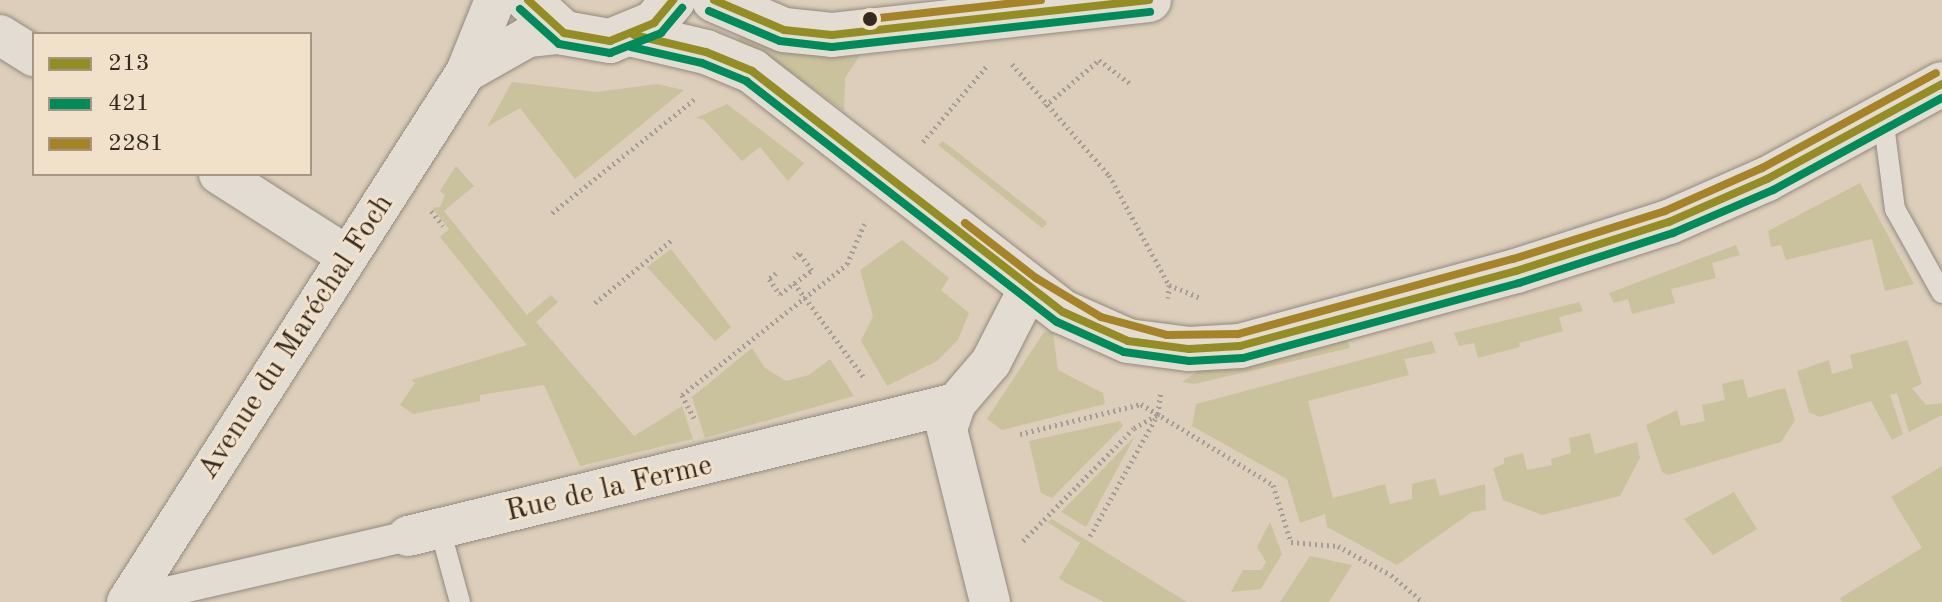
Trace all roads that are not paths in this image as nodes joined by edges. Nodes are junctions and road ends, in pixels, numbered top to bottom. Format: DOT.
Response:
graph roads {
  1 [pos="528,0"];
  2 [pos="673,0"];
  3 [pos="714,0"];
  4 [pos="1149,0"];
  5 [pos="482,7"];
  6 [pos="564,33"];
  7 [pos="0,35"];
  8 [pos="634,35"];
  9 [pos="32,55"];
  10 [pos="466,72"];
  11 [pos="1942,84"];
  12 [pos="1883,117"];
  13 [pos="222,176"];
  14 [pos="347,256"];
  15 [pos="1029,288"];
  16 [pos="1942,293"];
  17 [pos="956,403"];
  18 [pos="424,533"];
  19 [pos="127,602"];
  20 [pos="460,602"];
  21 [pos="990,602"];
  1 -- 6 [label="main road"];
  2 -- 8 [label="main road"];
  3 -- 4 [label="main road"];
  5 -- 10 [label="street, Avenue du Maréchal Foch"];
  6 -- 8 [label="main road"];
  6 -- 10 [label="street, Avenue du Maréchal Foch"];
  7 -- 9 [label="street"];
  8 -- 15 [label="main road"];
  10 -- 14 [label="street, Avenue du Maréchal Foch"];
  11 -- 12 [label="main road"];
  12 -- 15 [label="main road"];
  12 -- 16 [label="lane"];
  13 -- 14 [label="street"];
  14 -- 19 [label="street, Avenue du Maréchal Foch"];
  15 -- 17 [label="street"];
  17 -- 18 [label="street, Rue de la Ferme"];
  17 -- 21 [label="street"];
  18 -- 19 [label="street, Rue de la Ferme"];
  18 -- 20 [label="lane"];
}
